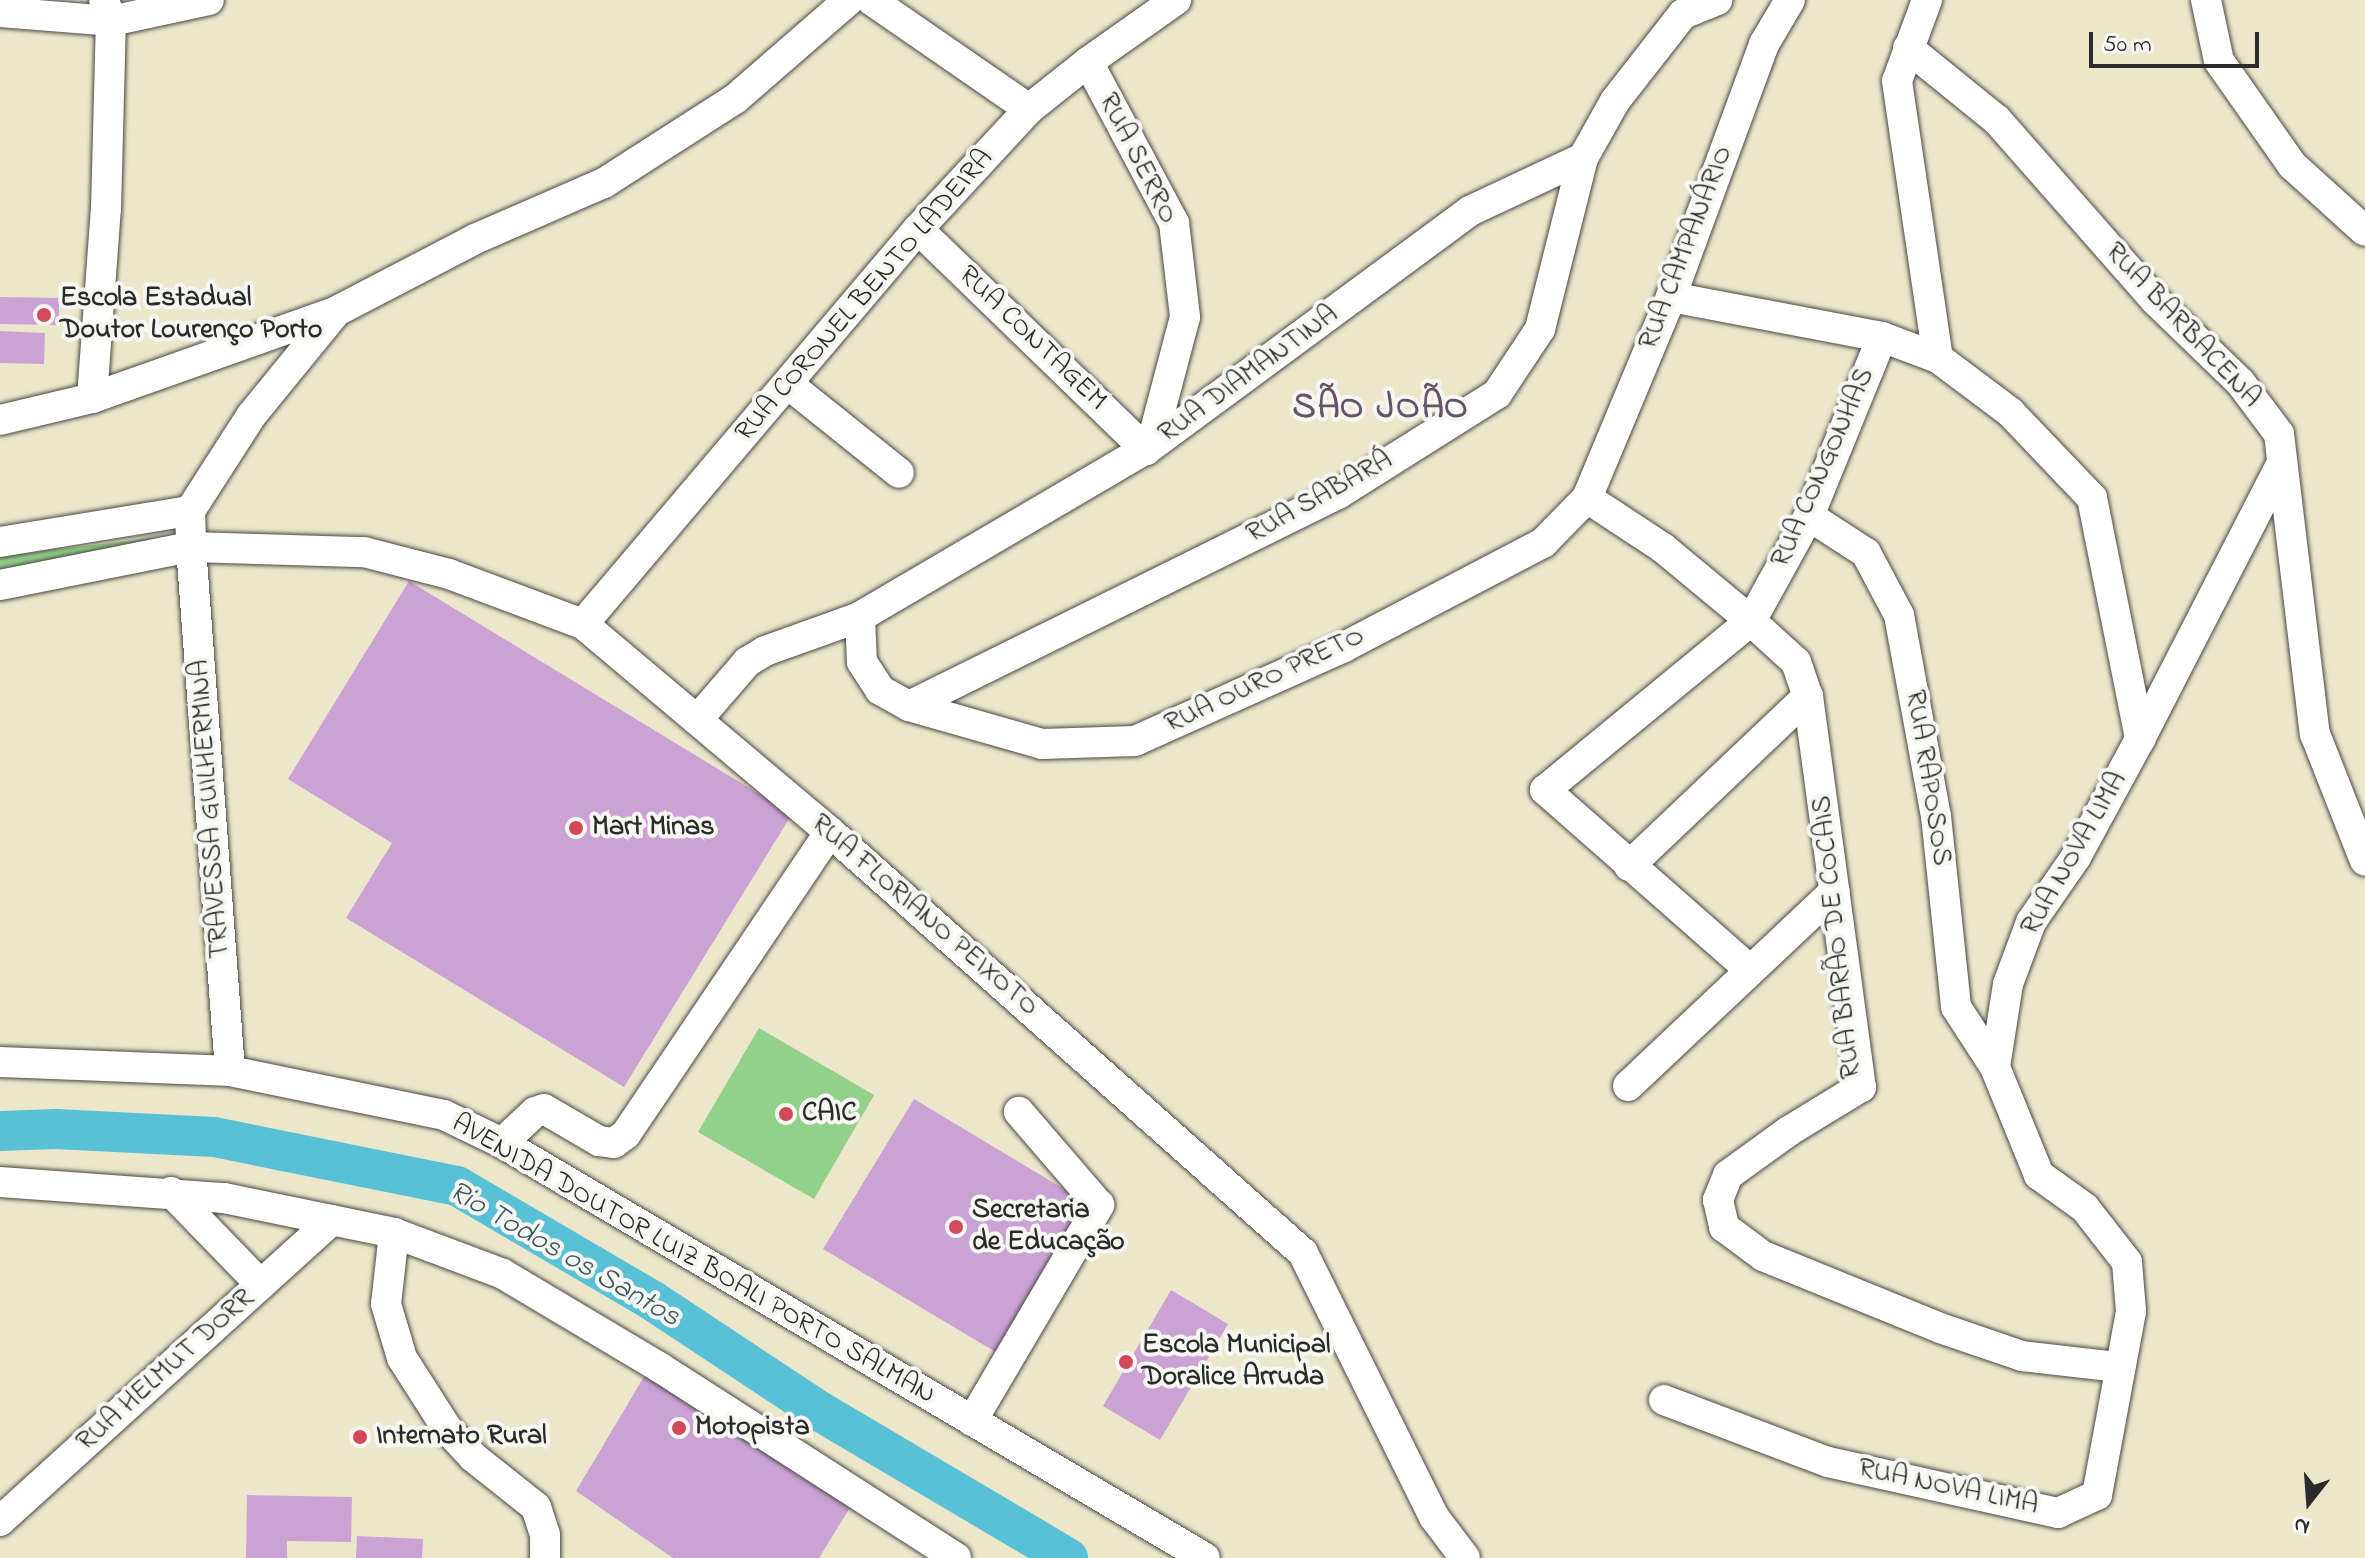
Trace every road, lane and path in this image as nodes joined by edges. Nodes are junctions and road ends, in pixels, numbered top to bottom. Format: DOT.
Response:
graph roads {
  1 [pos="209,0"];
  2 [pos="849,0"];
  3 [pos="871,0"];
  4 [pos="1176,0"];
  5 [pos="1717,0"];
  6 [pos="1790,0"];
  7 [pos="1927,0"];
  8 [pos="2206,0"];
  9 [pos="107,10"];
  10 [pos="0,12"];
  11 [pos="1908,48"];
  12 [pos="1088,62"];
  13 [pos="1029,109"];
  14 [pos="1583,158"];
  15 [pos="918,229"];
  16 [pos="2365,231"];
  17 [pos="1671,297"];
  18 [pos="335,312"];
  19 [pos="1882,337"];
  20 [pos="1938,358"];
  21 [pos="788,384"];
  22 [pos="92,398"];
  23 [pos="0,420"];
  24 [pos="1148,448"];
  25 [pos="2282,463"];
  26 [pos="899,473"];
  27 [pos="1587,498"];
  28 [pos="190,511"];
  29 [pos="1809,516"];
  30 [pos="0,542"];
  31 [pos="191,547"];
  32 [pos="0,585"];
  33 [pos="860,617"];
  34 [pos="1751,621"];
  35 [pos="583,624"];
  36 [pos="1808,696"];
  37 [pos="909,706"];
  38 [pos="697,720"];
  39 [pos="2140,739"];
  40 [pos="830,832"];
  41 [pos="2365,861"];
  42 [pos="1629,866"];
  43 [pos="1835,891"];
  44 [pos="1750,970"];
  45 [pos="0,1062"];
  46 [pos="1995,1067"];
  47 [pos="230,1071"];
  48 [pos="1628,1086"];
  49 [pos="1019,1112"];
  50 [pos="502,1143"];
  51 [pos="0,1182"];
  52 [pos="171,1192"];
  53 [pos="332,1220"];
  54 [pos="394,1233"];
  55 [pos="261,1285"];
  56 [pos="2119,1367"];
  57 [pos="1664,1400"];
  58 [pos="972,1421"];
  59 [pos="0,1521"];
  60 [pos="545,1558"];
  61 [pos="956,1558"];
  62 [pos="1205,1558"];
  63 [pos="1465,1558"];
  1 -- 9 [label="street"];
  2 -- 18 [label="street"];
  3 -- 13 [label="street"];
  4 -- 12 [label="street, RUA CORONEL BENTO LADEIRA"];
  5 -- 14 [label="street, RUA SABARÁ"];
  6 -- 17 [label="street, RUA CAMPANÁRIO"];
  7 -- 11 [label="street"];
  8 -- 16 [label="street"];
  9 -- 10 [label="street"];
  9 -- 22 [label="street"];
  11 -- 20 [label="street"];
  11 -- 25 [label="street, RUA BARBACENA"];
  12 -- 13 [label="street, RUA CORONEL BENTO LADEIRA"];
  12 -- 24 [label="street, RUA SERRO"];
  13 -- 15 [label="street, RUA CORONEL BENTO LADEIRA"];
  14 -- 24 [label="street, RUA DIAMANTINA"];
  14 -- 37 [label="street, RUA SABARÁ"];
  15 -- 21 [label="street, RUA CORONEL BENTO LADEIRA"];
  15 -- 24 [label="street, RUA CONTAGEM"];
  17 -- 19 [label="street"];
  17 -- 27 [label="street, RUA CAMPANÁRIO"];
  18 -- 22 [label="street"];
  18 -- 28 [label="street"];
  19 -- 20 [label="street"];
  19 -- 29 [label="street, RUA CONGONHAS"];
  20 -- 39 [label="street"];
  21 -- 26 [label="street"];
  21 -- 35 [label="street, RUA CORONEL BENTO LADEIRA"];
  22 -- 23 [label="street"];
  24 -- 33 [label="street, RUA DIAMANTINA"];
  25 -- 39 [label="street, RUA NOVA LIMA"];
  25 -- 41 [label="street, RUA BARBACENA"];
  27 -- 34 [label="street, RUA BARÃO DE COCAIS"];
  27 -- 37 [label="street, RUA OURO PRETO"];
  28 -- 30 [label="street"];
  28 -- 31 [label="street"];
  29 -- 34 [label="street, RUA CONGONHAS"];
  29 -- 46 [label="street, RUA RAPOSOS"];
  31 -- 32 [label="street, RUA FLORIANO PEIXOTO"];
  31 -- 35 [label="street, RUA FLORIANO PEIXOTO"];
  31 -- 47 [label="street, TRAVESSA GUILHERMINA"];
  33 -- 37 [label="street, RUA OURO PRETO"];
  33 -- 38 [label="street, RUA DIAMANTINA"];
  34 -- 36 [label="street, RUA BARÃO DE COCAIS"];
  34 -- 42 [label="street, RUA CONGONHAS"];
  35 -- 38 [label="street, RUA FLORIANO PEIXOTO"];
  36 -- 42 [label="street"];
  36 -- 43 [label="street, RUA BARÃO DE COCAIS"];
  38 -- 40 [label="street, RUA FLORIANO PEIXOTO"];
  39 -- 46 [label="street, RUA NOVA LIMA"];
  40 -- 50 [label="street"];
  40 -- 63 [label="street, RUA FLORIANO PEIXOTO"];
  42 -- 44 [label="street"];
  43 -- 44 [label="street"];
  43 -- 56 [label="street, RUA BARÃO DE COCAIS"];
  44 -- 48 [label="street"];
  45 -- 47 [label="street, AVENIDA DOUTOR LUIZ BOALI PORTO SALMAN"];
  46 -- 56 [label="street, RUA NOVA LIMA"];
  47 -- 50 [label="street, AVENIDA DOUTOR LUIZ BOALI PORTO SALMAN"];
  49 -- 58 [label="street"];
  50 -- 58 [label="street, AVENIDA DOUTOR LUIZ BOALI PORTO SALMAN"];
  51 -- 52 [label="street"];
  52 -- 53 [label="street"];
  52 -- 55 [label="street"];
  53 -- 54 [label="street"];
  53 -- 55 [label="street, RUA HELMUT DORR"];
  54 -- 60 [label="street"];
  54 -- 61 [label="street"];
  55 -- 59 [label="street, RUA HELMUT DORR"];
  56 -- 57 [label="street, RUA NOVA LIMA"];
  58 -- 62 [label="street, AVENIDA DOUTOR LUIZ BOALI PORTO SALMAN"];
}
